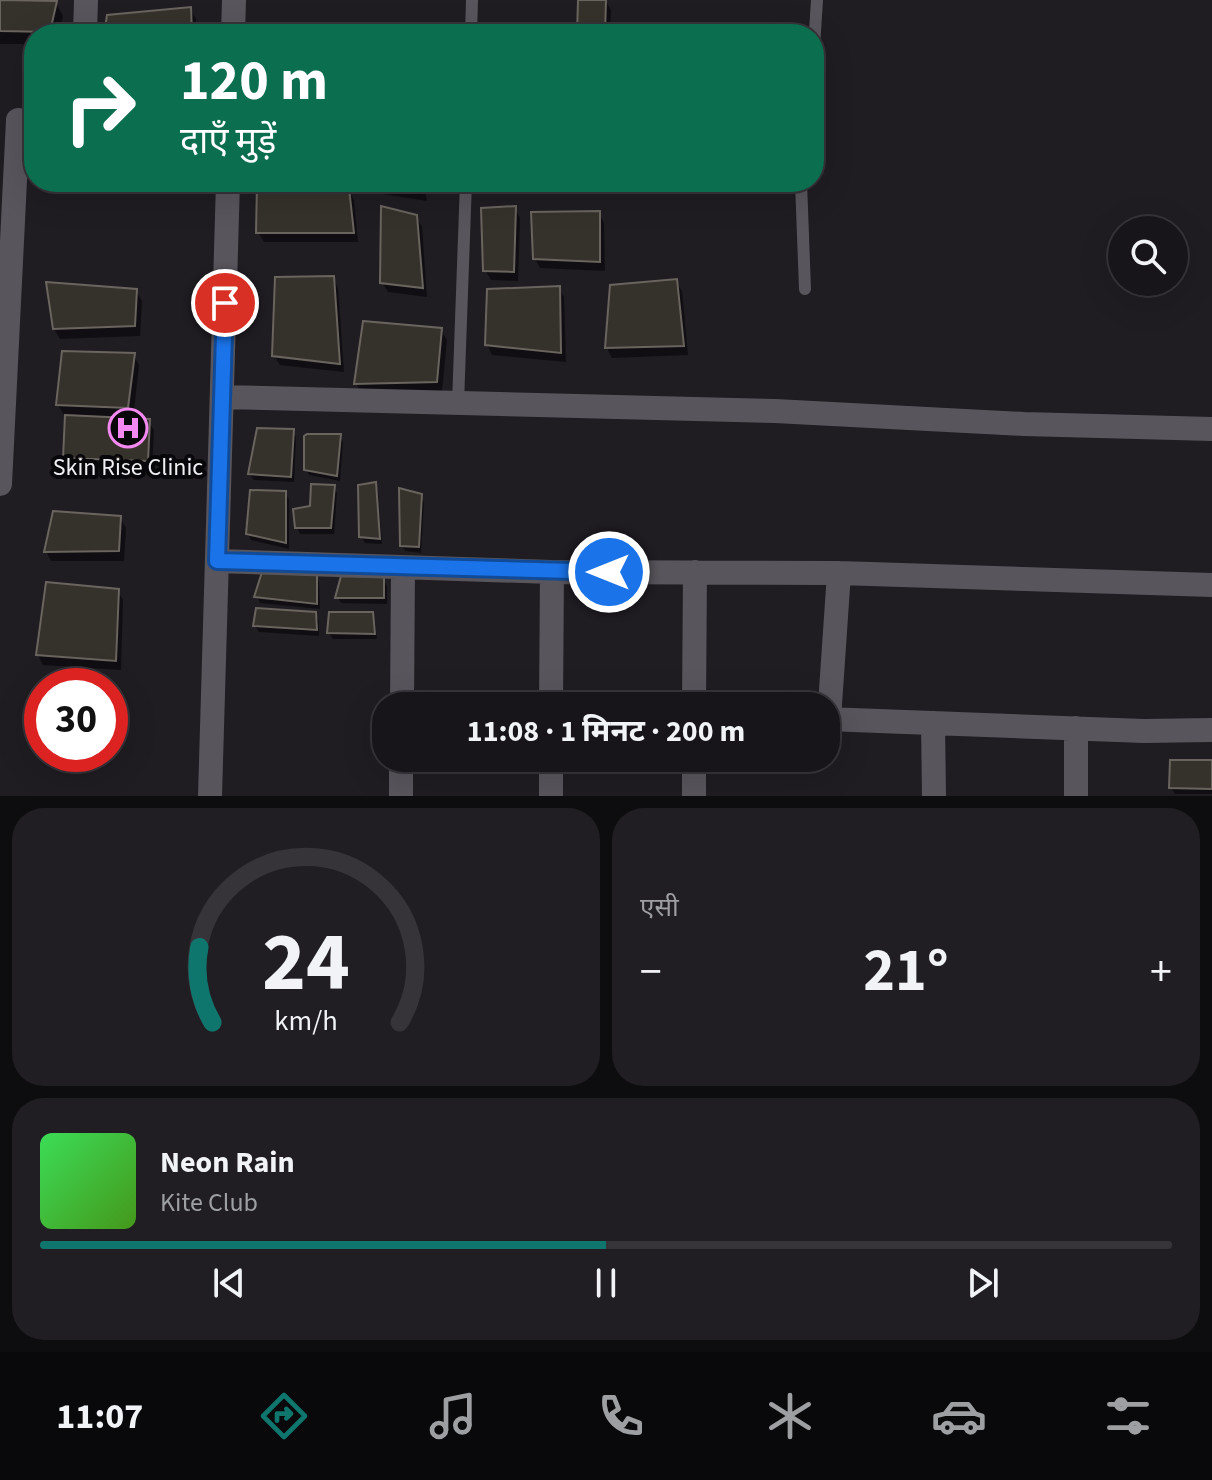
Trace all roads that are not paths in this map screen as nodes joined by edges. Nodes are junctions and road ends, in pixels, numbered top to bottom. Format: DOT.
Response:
graph roads {
  1 [pos="86,0"];
  2 [pos="234,0"];
  3 [pos="472,0"];
  4 [pos="817,0"];
  5 [pos="85,24"];
  6 [pos="233,24"];
  7 [pos="471,24"];
  8 [pos="815,24"];
  9 [pos="17,120"];
  10 [pos="228,192"];
  11 [pos="466,192"];
  12 [pos="801,192"];
  13 [pos="805,289"];
  14 [pos="222,397"];
  15 [pos="458,403"];
  16 [pos="1212,429"];
  17 [pos="0,468"];
  18 [pos="217,561"];
  19 [pos="403,568"];
  20 [pos="552,572"];
  21 [pos="695,572"];
  22 [pos="839,573"];
  23 [pos="1212,585"];
  24 [pos="402,692"];
  25 [pos="551,692"];
  26 [pos="694,692"];
  27 [pos="829,692"];
  28 [pos="840,719"];
  29 [pos="933,723"];
  30 [pos="1076,728"];
  31 [pos="1212,730"];
  32 [pos="401,772"];
  33 [pos="551,772"];
  34 [pos="694,772"];
  35 [pos="210,796"];
  36 [pos="401,796"];
  37 [pos="551,796"];
  38 [pos="694,796"];
  39 [pos="934,796"];
  40 [pos="1076,796"];
  1 -- 5 [label="street"];
  2 -- 6 [label="street"];
  3 -- 7 [label="lane"];
  4 -- 8 [label="lane"];
  9 -- 17 [label="street"];
  10 -- 14 [label="street"];
  11 -- 15 [label="lane"];
  12 -- 13 [label="lane"];
  14 -- 15 [label="street"];
  14 -- 18 [label="street"];
  15 -- 16 [label="street"];
  18 -- 19 [label="street"];
  18 -- 35 [label="street"];
  19 -- 20 [label="street"];
  19 -- 24 [label="street"];
  20 -- 21 [label="street"];
  20 -- 25 [label="street"];
  21 -- 22 [label="street"];
  21 -- 26 [label="street"];
  22 -- 23 [label="street"];
  22 -- 27 [label="street"];
  28 -- 29 [label="street"];
  29 -- 30 [label="street"];
  29 -- 39 [label="street"];
  30 -- 31 [label="street"];
  30 -- 40 [label="street"];
  32 -- 36 [label="street"];
  33 -- 37 [label="street"];
  34 -- 38 [label="street"];
}
